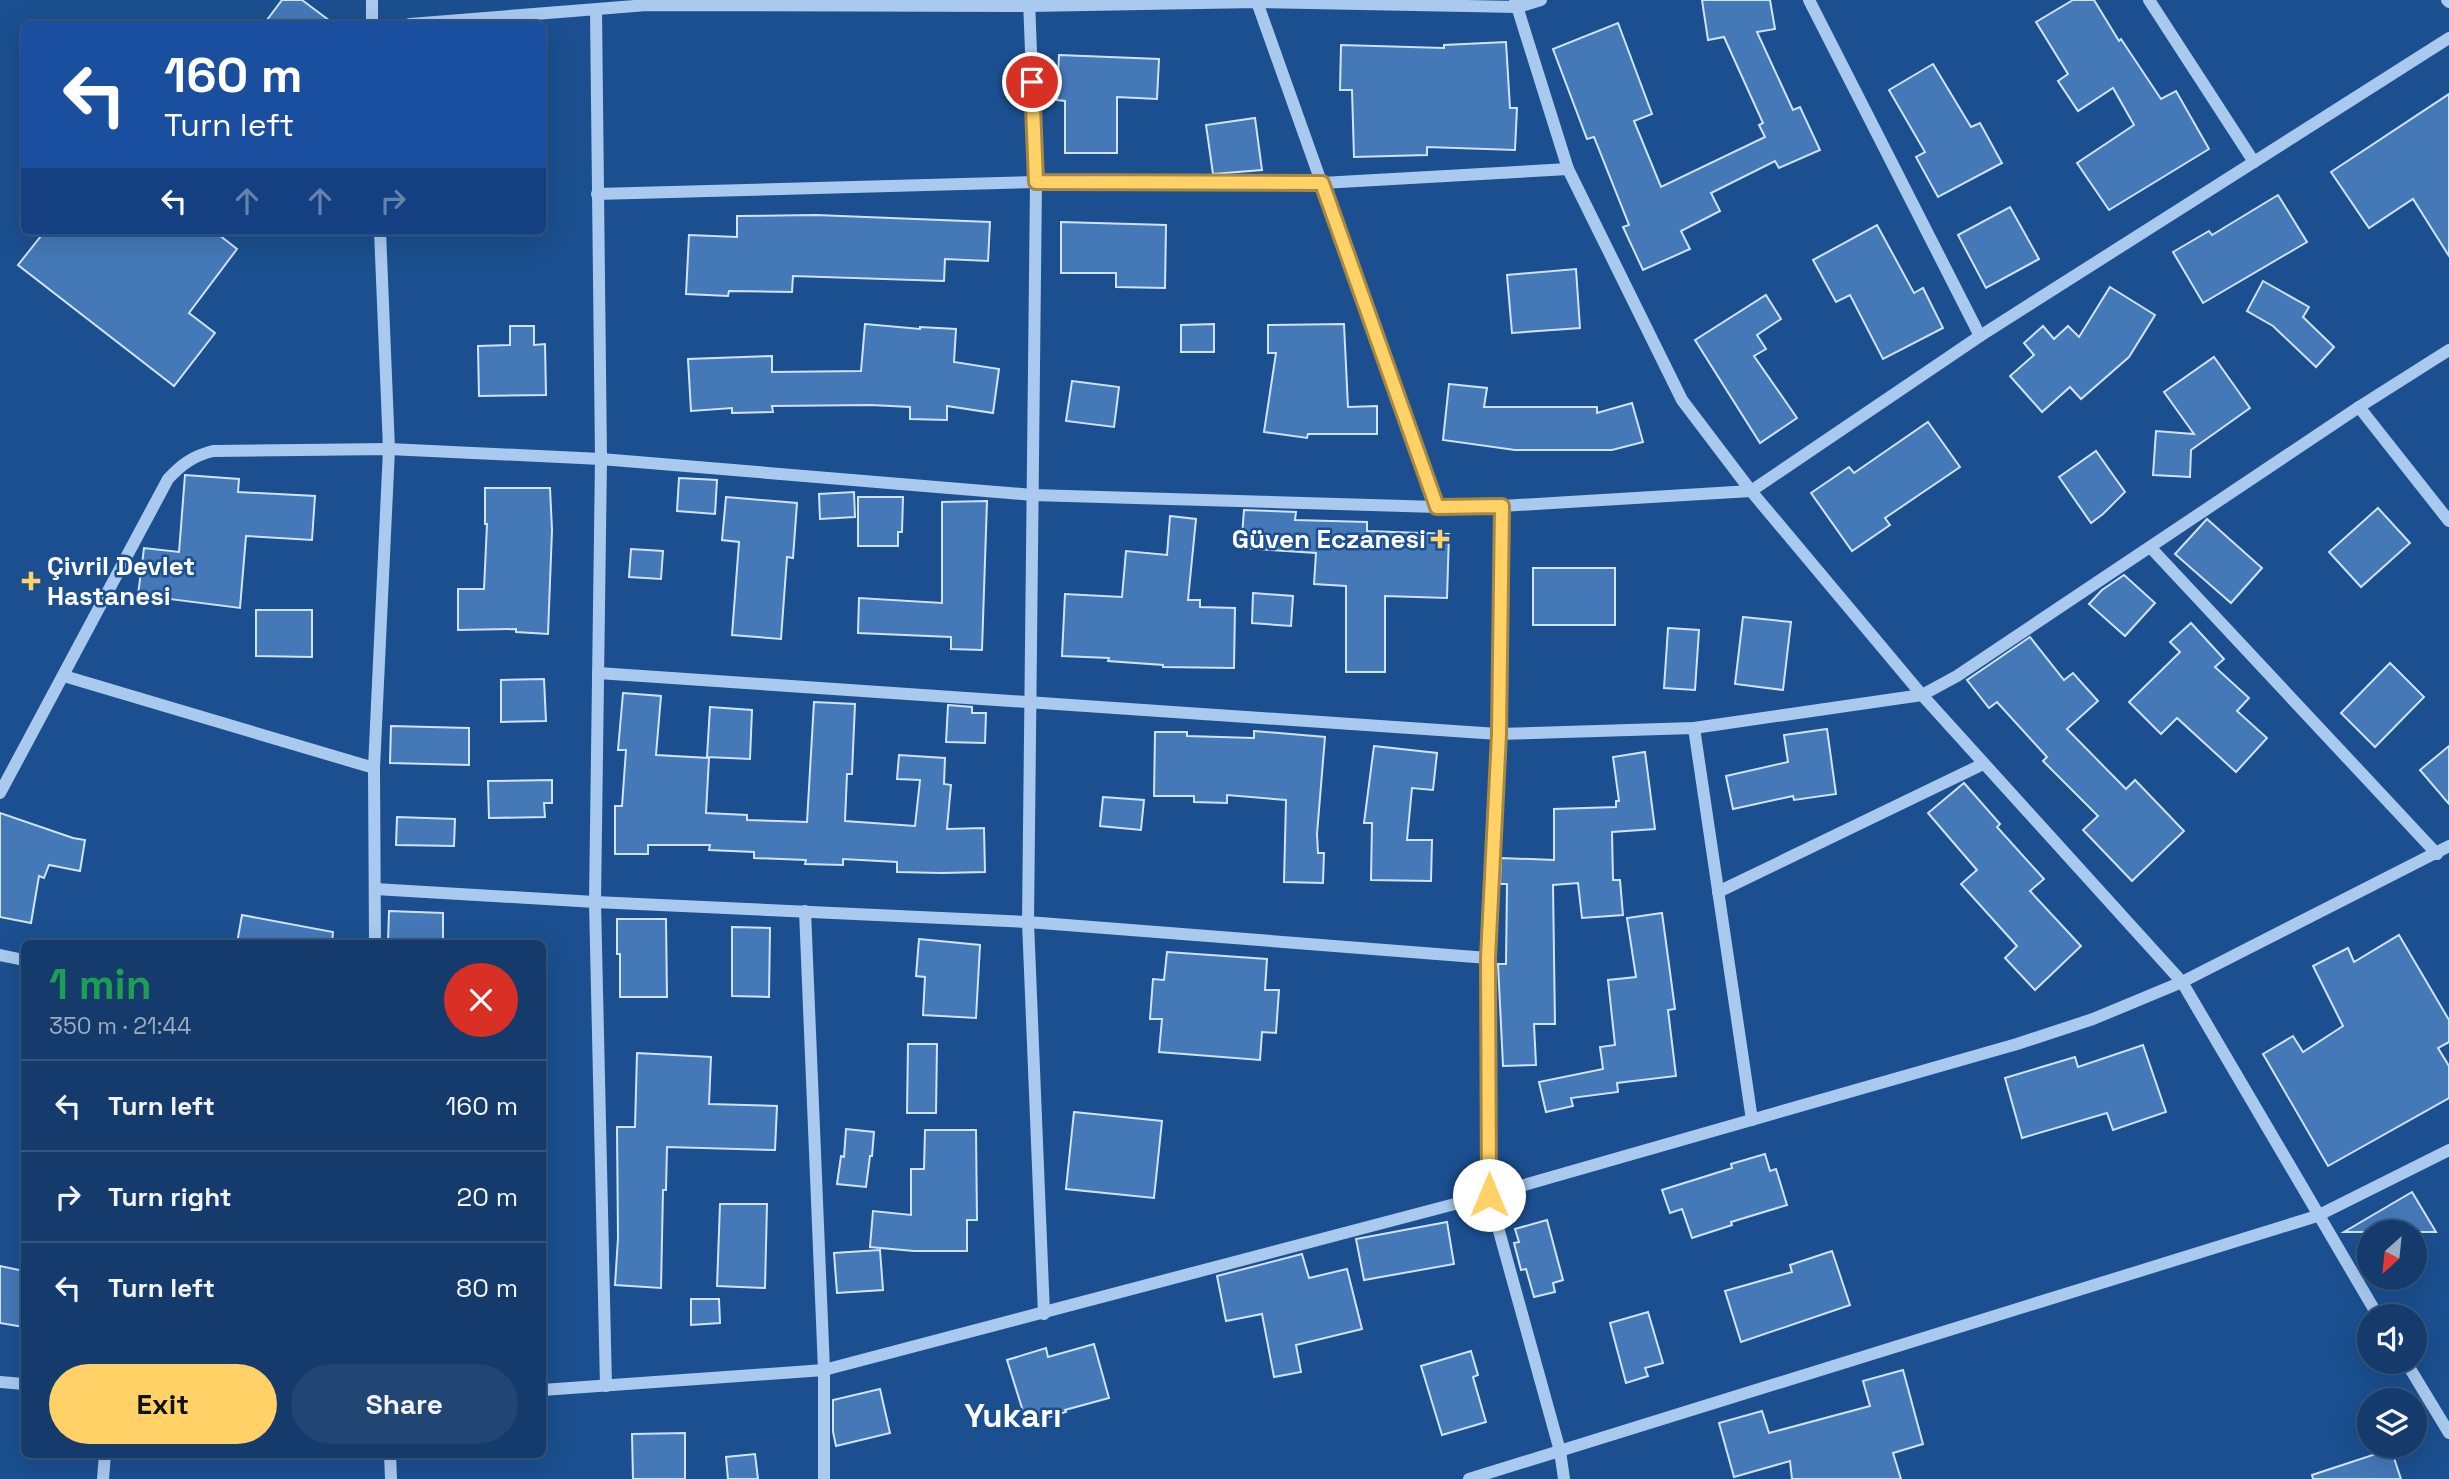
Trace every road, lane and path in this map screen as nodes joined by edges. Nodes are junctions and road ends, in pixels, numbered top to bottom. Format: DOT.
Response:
graph roads {
  1 [pos="372,0"];
  2 [pos="1541,0"];
  3 [pos="1808,0"];
  4 [pos="2149,0"];
  5 [pos="1257,2"];
  6 [pos="647,3"];
  7 [pos="1029,3"];
  8 [pos="1516,3"];
  9 [pos="596,10"];
  10 [pos="372,21"];
  11 [pos="450,21"];
  12 [pos="2449,38"];
  13 [pos="2254,162"];
  14 [pos="1568,169"];
  15 [pos="1036,182"];
  16 [pos="1322,183"];
  17 [pos="597,194"];
  18 [pos="380,235"];
  19 [pos="1980,336"];
  20 [pos="2449,351"];
  21 [pos="2359,407"];
  22 [pos="389,449"];
  23 [pos="601,459"];
  24 [pos="1751,491"];
  25 [pos="1033,495"];
  26 [pos="1502,506"];
  27 [pos="1437,507"];
  28 [pos="2449,521"];
  29 [pos="2151,548"];
  30 [pos="598,673"];
  31 [pos="64,676"];
  32 [pos="1922,695"];
  33 [pos="1030,703"];
  34 [pos="1693,727"];
  35 [pos="1499,734"];
  36 [pos="1983,764"];
  37 [pos="374,768"];
  38 [pos="0,793"];
  39 [pos="2449,846"];
  40 [pos="2437,854"];
  41 [pos="374,888"];
  42 [pos="1718,892"];
  43 [pos="595,902"];
  44 [pos="805,911"];
  45 [pos="1028,922"];
  46 [pos="375,940"];
  47 [pos="0,955"];
  48 [pos="1488,958"];
  49 [pos="21,959"];
  50 [pos="2182,982"];
  51 [pos="1752,1120"];
  52 [pos="2449,1150"];
  53 [pos="1489,1195"];
  54 [pos="2317,1216"];
  55 [pos="2371,1304"];
  56 [pos="1044,1314"];
  57 [pos="824,1370"];
  58 [pos="2413,1374"];
  59 [pos="0,1382"];
  60 [pos="21,1384"];
  61 [pos="606,1386"];
  62 [pos="546,1390"];
  63 [pos="2449,1433"];
  64 [pos="1560,1451"];
  65 [pos="104,1458"];
  66 [pos="390,1458"];
  67 [pos="103,1479"];
  68 [pos="391,1479"];
  69 [pos="824,1479"];
  70 [pos="1469,1479"];
  71 [pos="1564,1479"];
  1 -- 10 [label="street"];
  2 -- 8 [label="street"];
  3 -- 19 [label="street"];
  4 -- 13 [label="street"];
  5 -- 7 [label="street"];
  5 -- 8 [label="street"];
  5 -- 16 [label="street"];
  6 -- 7 [label="street"];
  6 -- 9 [label="street"];
  7 -- 15 [label="street"];
  8 -- 14 [label="street"];
  9 -- 11 [label="street"];
  9 -- 17 [label="street"];
  12 -- 13 [label="street"];
  13 -- 19 [label="street"];
  14 -- 16 [label="street"];
  14 -- 24 [label="street"];
  15 -- 16 [label="street"];
  15 -- 17 [label="street"];
  15 -- 25 [label="street"];
  16 -- 27 [label="street"];
  17 -- 23 [label="street"];
  18 -- 22 [label="street"];
  19 -- 24 [label="street"];
  20 -- 21 [label="street"];
  21 -- 28 [label="street"];
  21 -- 29 [label="street"];
  22 -- 23 [label="street"];
  22 -- 31 [label="street"];
  22 -- 37 [label="street"];
  23 -- 25 [label="street"];
  23 -- 30 [label="street"];
  24 -- 26 [label="street"];
  24 -- 32 [label="street"];
  25 -- 27 [label="street"];
  25 -- 33 [label="street"];
  26 -- 27 [label="street"];
  26 -- 35 [label="street"];
  29 -- 32 [label="street"];
  29 -- 40 [label="street"];
  30 -- 33 [label="street"];
  30 -- 43 [label="street"];
  31 -- 37 [label="street"];
  31 -- 38 [label="street"];
  32 -- 34 [label="street"];
  32 -- 36 [label="street"];
  33 -- 35 [label="street"];
  33 -- 45 [label="street"];
  34 -- 35 [label="street"];
  34 -- 42 [label="street"];
  35 -- 48 [label="street"];
  36 -- 42 [label="street"];
  36 -- 50 [label="street"];
  37 -- 41 [label="street"];
  39 -- 40 [label="street"];
  40 -- 50 [label="street"];
  41 -- 43 [label="street"];
  41 -- 46 [label="street"];
  42 -- 51 [label="street"];
  43 -- 44 [label="street"];
  43 -- 61 [label="street"];
  44 -- 45 [label="street"];
  44 -- 57 [label="street"];
  45 -- 48 [label="street"];
  45 -- 56 [label="street"];
  47 -- 49 [label="street"];
  48 -- 53 [label="street"];
  50 -- 51 [label="street"];
  50 -- 54 [label="street"];
  51 -- 53 [label="street"];
  52 -- 54 [label="street"];
  53 -- 56 [label="street"];
  53 -- 64 [label="street"];
  54 -- 55 [label="street"];
  54 -- 64 [label="street"];
  56 -- 57 [label="street"];
  57 -- 61 [label="street"];
  57 -- 69 [label="street"];
  58 -- 63 [label="street"];
  59 -- 60 [label="street"];
  61 -- 62 [label="street"];
  64 -- 70 [label="street"];
  64 -- 71 [label="street"];
  65 -- 67 [label="street"];
  66 -- 68 [label="street"];
}
